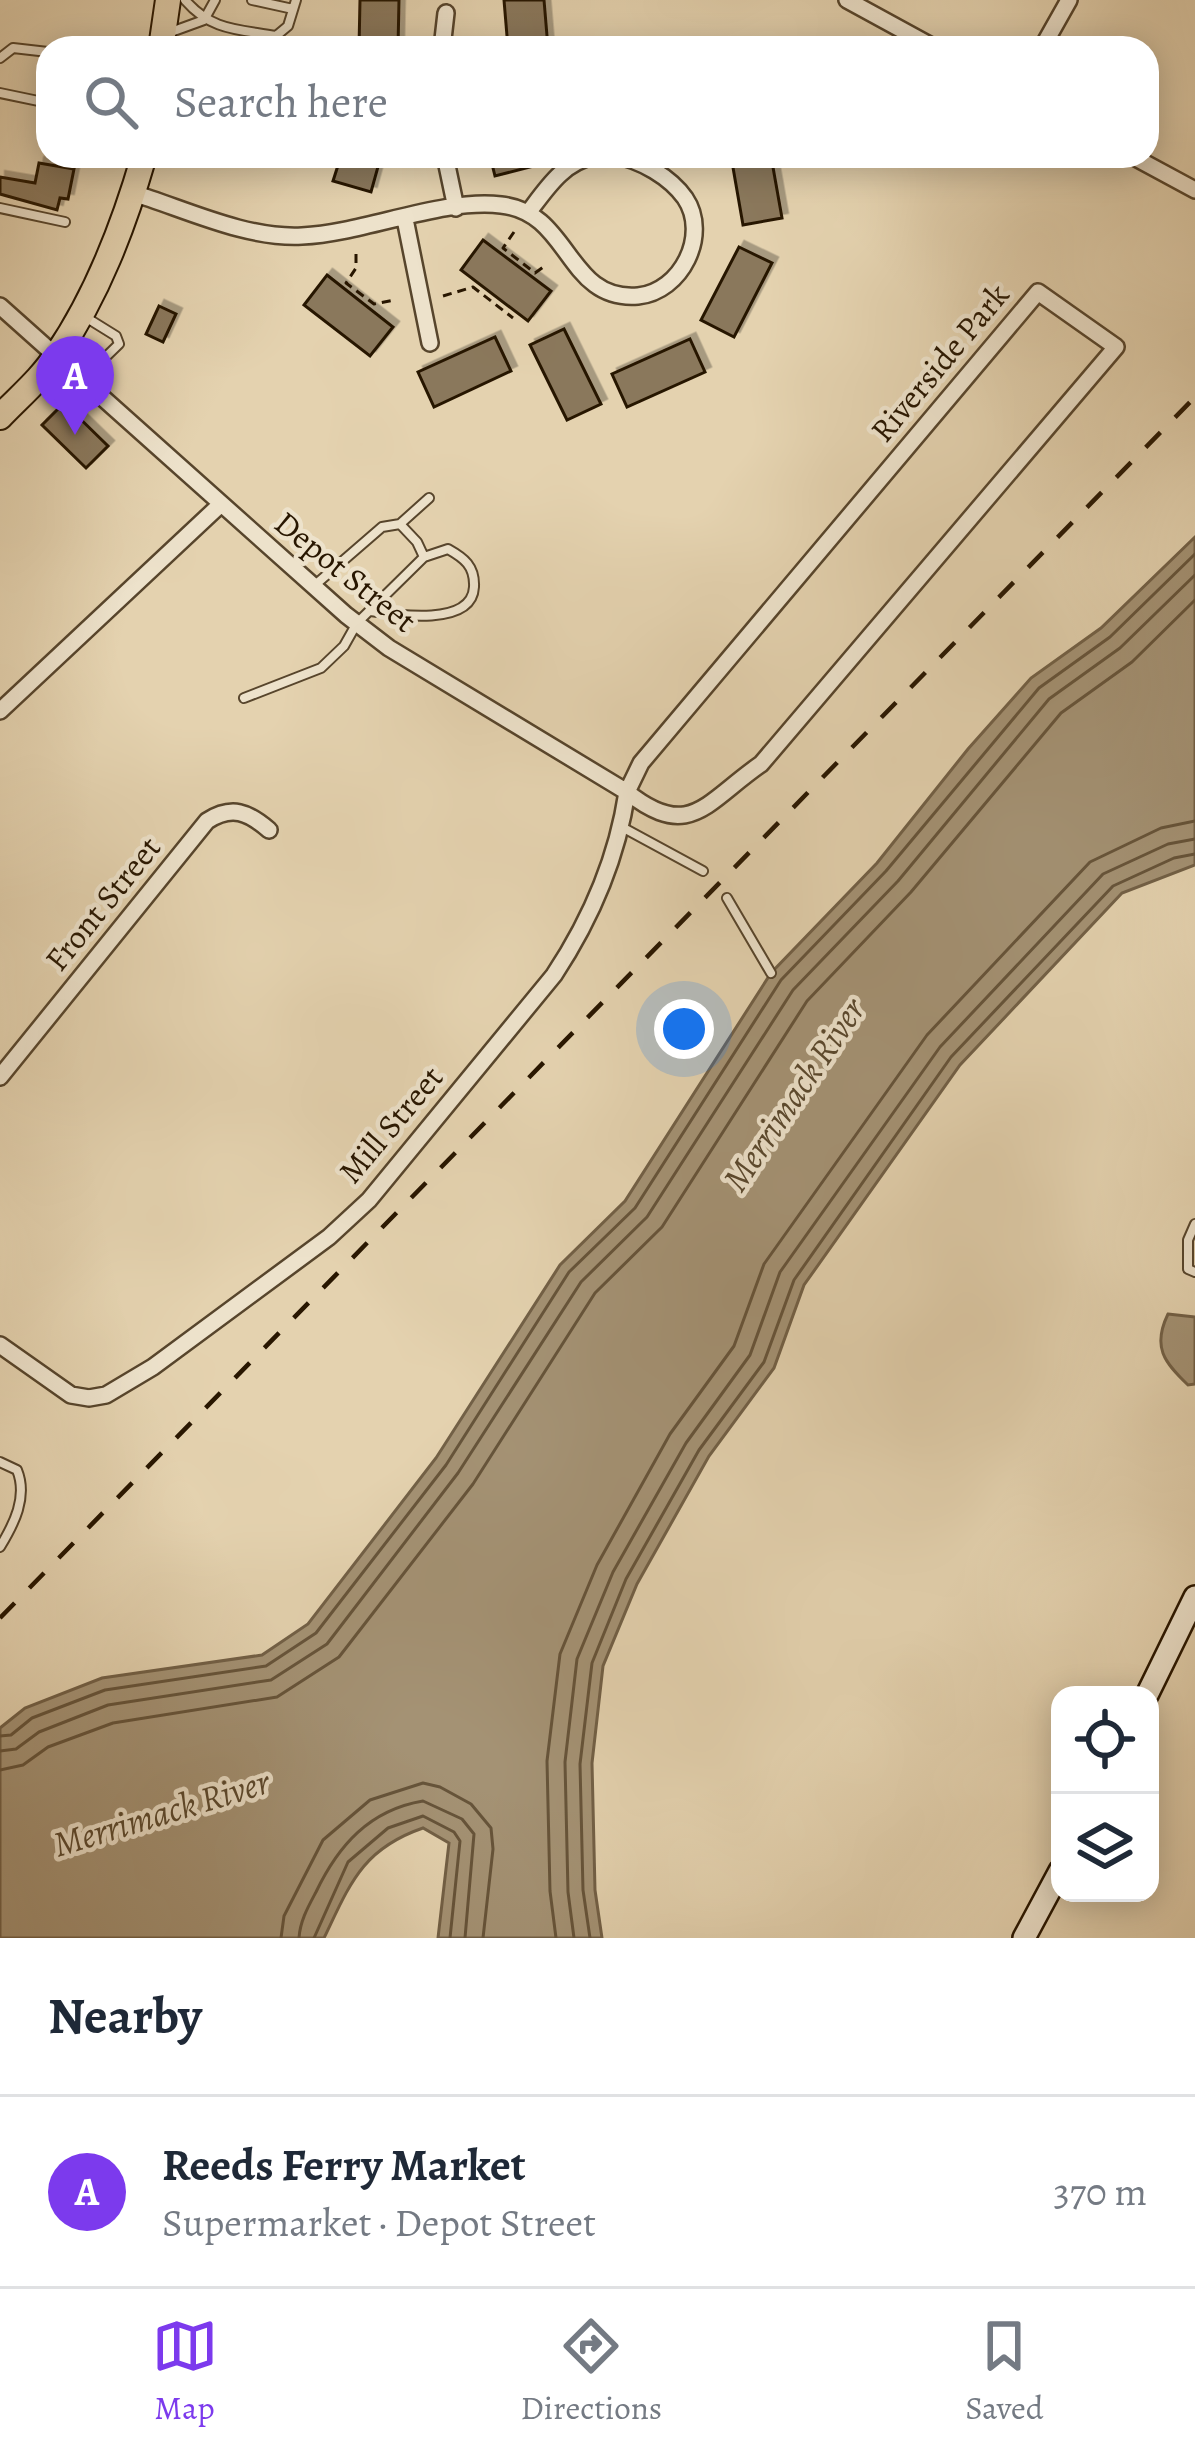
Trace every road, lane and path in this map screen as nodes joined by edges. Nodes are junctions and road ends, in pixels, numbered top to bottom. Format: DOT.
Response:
graph roads {
  1 [pos="168,0"];
  2 [pos="185,0"];
  3 [pos="215,0"];
  4 [pos="252,0"];
  5 [pos="848,0"];
  6 [pos="1069,0"];
  7 [pos="294,4"];
  8 [pos="446,13"];
  9 [pos="204,20"];
  10 [pos="154,36"];
  11 [pos="167,36"];
  12 [pos="443,36"];
  13 [pos="913,36"];
  14 [pos="1049,36"];
  15 [pos="36,51"];
  16 [pos="0,58"];
  17 [pos="0,93"];
  18 [pos="36,100"];
  19 [pos="140,168"];
  20 [pos="448,168"];
  21 [pos="567,168"];
  22 [pos="646,168"];
  23 [pos="1154,168"];
  24 [pos="1195,190"];
  25 [pos="133,193"];
  26 [pos="0,208"];
  27 [pos="456,208"];
  28 [pos="528,212"];
  29 [pos="405,219"];
  30 [pos="65,221"];
  31 [pos="514,232"];
  32 [pos="356,254"];
  33 [pos="546,265"];
  34 [pos="443,296"];
  35 [pos="395,300"];
  36 [pos="0,306"];
  37 [pos="81,314"];
  38 [pos="513,318"];
  39 [pos="430,343"];
  40 [pos="57,355"];
  41 [pos="84,379"];
  42 [pos="0,417"];
  43 [pos="429,498"];
  44 [pos="220,504"];
  45 [pos="400,524"];
  46 [pos="424,557"];
  47 [pos="315,585"];
  48 [pos="363,617"];
  49 [pos="244,698"];
  50 [pos="0,711"];
  51 [pos="627,792"];
  52 [pos="620,826"];
  53 [pos="269,830"];
  54 [pos="703,871"];
  55 [pos="727,898"];
  56 [pos="771,973"];
  57 [pos="0,1077"];
  58 [pos="1195,1224"];
  59 [pos="1195,1272"];
  60 [pos="0,1346"];
  61 [pos="0,1462"];
  62 [pos="0,1547"];
  63 [pos="1195,1597"];
  64 [pos="1151,1686"];
  65 [pos="1051,1888"];
  66 [pos="1024,1938"];
  1 -- 10 [label="main road"];
  2 -- 9 [label="lane"];
  3 -- 9 [label="lane"];
  4 -- 7 [label="lane"];
  5 -- 13 [label="street"];
  6 -- 14 [label="street"];
  7 -- 9 [label="lane"];
  8 -- 12 [label="street"];
  9 -- 11 [label="lane"];
  15 -- 16 [label="lane"];
  17 -- 18 [label="lane"];
  19 -- 25 [label="main road"];
  20 -- 27 [label="street"];
  21 -- 28 [label="street"];
  22 -- 28 [label="street"];
  23 -- 24 [label="street"];
  25 -- 29 [label="street"];
  25 -- 37 [label="main road"];
  26 -- 30 [label="lane"];
  27 -- 28 [label="street"];
  27 -- 29 [label="street"];
  29 -- 39 [label="street"];
  31 -- 33 [label="path"];
  32 -- 35 [label="path"];
  34 -- 38 [label="path"];
  36 -- 40 [label="street, Depot Street"];
  37 -- 40 [label="main road"];
  37 -- 41 [label="lane"];
  40 -- 41 [label="street, Depot Street"];
  40 -- 42 [label="main road"];
  41 -- 44 [label="street, Depot Street"];
  43 -- 45 [label="lane"];
  44 -- 47 [label="street, Depot Street"];
  44 -- 50 [label="street"];
  45 -- 46 [label="lane"];
  45 -- 47 [label="lane"];
  46 -- 48 [label="lane"];
  46 -- 48 [label="lane"];
  47 -- 48 [label="street, Depot Street"];
  48 -- 49 [label="lane"];
  48 -- 51 [label="street, Depot Street"];
  51 -- 51 [label="street, Riverside Park"];
  51 -- 52 [label="street, Mill Street"];
  52 -- 54 [label="lane"];
  52 -- 60 [label="street, Mill Street"];
  53 -- 57 [label="street, Front Street"];
  55 -- 56 [label="lane"];
  58 -- 59 [label="lane"];
  61 -- 62 [label="lane"];
  63 -- 64 [label="main road"];
  65 -- 66 [label="main road"];
}
